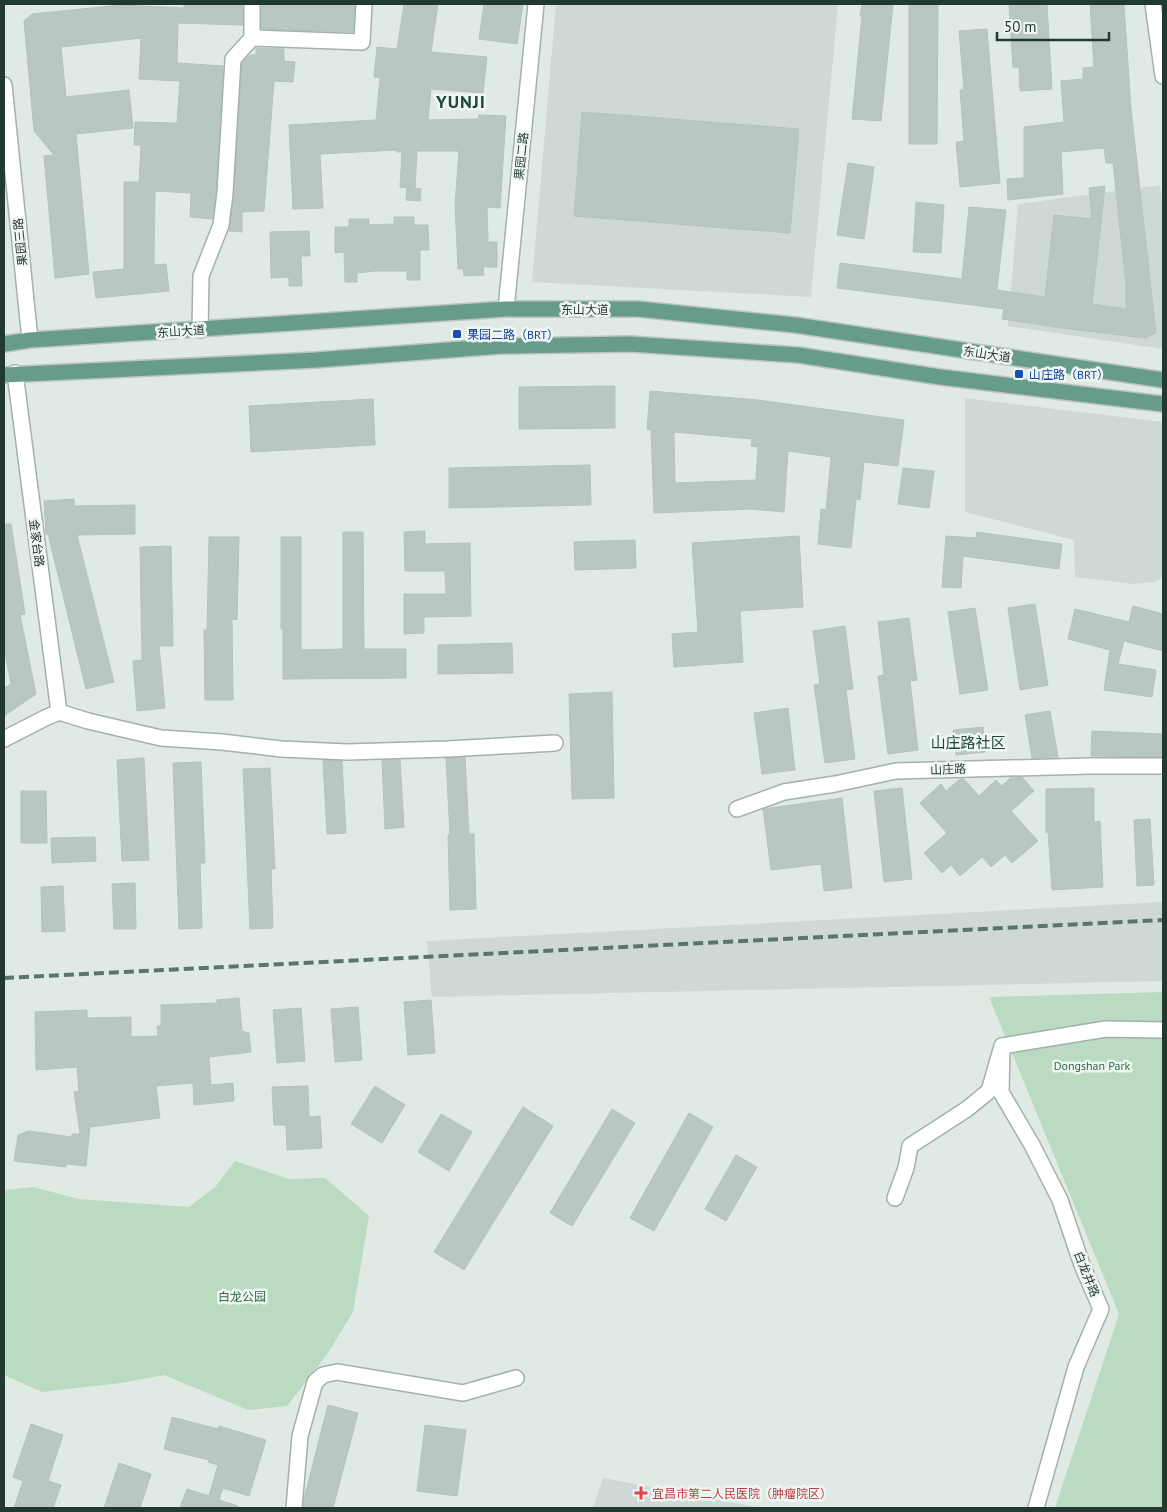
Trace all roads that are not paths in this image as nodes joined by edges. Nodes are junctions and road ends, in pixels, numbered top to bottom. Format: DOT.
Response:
graph roads {
  1 [pos="252,4"];
  2 [pos="364,4"];
  3 [pos="536,4"];
  4 [pos="1153,4"];
  5 [pos="252,38"];
  6 [pos="1163,76"];
  7 [pos="4,85"];
  8 [pos="506,309"];
  9 [pos="200,330"];
  10 [pos="30,340"];
  11 [pos="4,344"];
  12 [pos="10,374"];
  13 [pos="1163,380"];
  14 [pos="1163,404"];
  15 [pos="59,712"];
  16 [pos="4,739"];
  17 [pos="555,743"];
  18 [pos="1163,766"];
  19 [pos="737,809"];
  20 [pos="1163,1030"];
  21 [pos="1002,1046"];
  22 [pos="896,1198"];
  23 [pos="516,1378"];
  24 [pos="294,1508"];
  25 [pos="1036,1508"];
  1 -- 5 [label="street"];
  2 -- 5 [label="street"];
  3 -- 8 [label="street, 果园二路"];
  4 -- 6 [label="street"];
  5 -- 9 [label="street"];
  7 -- 10 [label="street, 果园三路"];
  8 -- 9 [label="main road, 东山大道"];
  8 -- 13 [label="main road, 东山大道"];
  9 -- 10 [label="main road, 东山大道"];
  10 -- 11 [label="main road, 东山大道"];
  12 -- 14 [label="main road"];
  12 -- 15 [label="street, 金家台路"];
  15 -- 16 [label="street"];
  15 -- 17 [label="street"];
  18 -- 19 [label="street, 山庄路"];
  20 -- 21 [label="street"];
  21 -- 22 [label="street"];
  21 -- 25 [label="street, 白龙井路"];
  23 -- 24 [label="street"];
}
